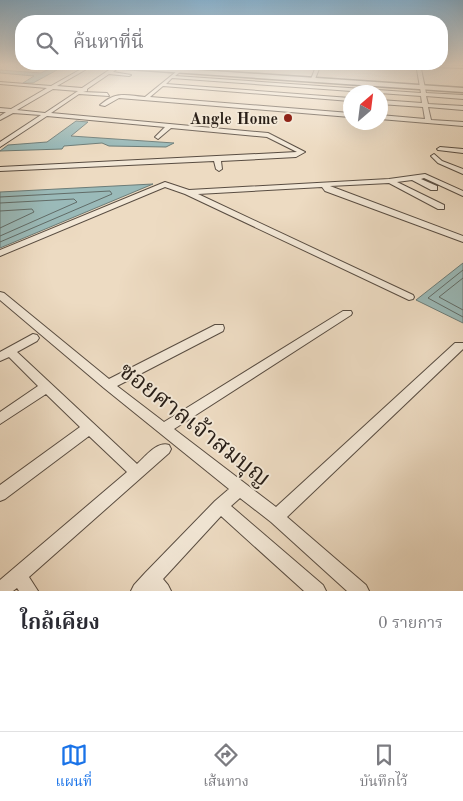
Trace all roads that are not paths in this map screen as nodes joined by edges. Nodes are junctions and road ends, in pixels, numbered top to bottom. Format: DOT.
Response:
graph roads {
  1 [pos="45,92"];
  2 [pos="81,92"];
  3 [pos="86,92"];
  4 [pos="154,92"];
  5 [pos="244,92"];
  6 [pos="422,92"];
  7 [pos="435,92"];
  8 [pos="107,95"];
  9 [pos="463,97"];
  10 [pos="146,98"];
  11 [pos="343,99"];
  12 [pos="388,103"];
  13 [pos="215,104"];
  14 [pos="102,105"];
  15 [pos="425,105"];
  16 [pos="463,108"];
  17 [pos="56,109"];
  18 [pos="211,109"];
  19 [pos="0,110"];
  20 [pos="12,111"];
  21 [pos="80,111"];
  22 [pos="48,114"];
  23 [pos="343,115"];
  24 [pos="0,118"];
  25 [pos="388,118"];
  26 [pos="428,121"];
  27 [pos="463,124"];
  28 [pos="170,125"];
  29 [pos="158,137"];
  30 [pos="0,144"];
  31 [pos="440,149"];
  32 [pos="463,150"];
  33 [pos="88,155"];
  34 [pos="434,156"];
  35 [pos="217,159"];
  36 [pos="86,165"];
  37 [pos="0,169"];
  38 [pos="219,169"];
  39 [pos="463,172"];
  40 [pos="414,178"];
  41 [pos="389,181"];
  42 [pos="324,185"];
  43 [pos="434,188"];
  44 [pos="188,192"];
  45 [pos="463,194"];
  46 [pos="441,207"];
  47 [pos="463,239"];
  48 [pos="0,253"];
  49 [pos="0,295"];
  50 [pos="409,297"];
  51 [pos="347,313"];
  52 [pos="219,328"];
  53 [pos="33,338"];
  54 [pos="459,346"];
  55 [pos="5,354"];
  56 [pos="108,385"];
  57 [pos="47,387"];
  58 [pos="0,419"];
  59 [pos="89,428"];
  60 [pos="164,428"];
  61 [pos="164,449"];
  62 [pos="137,473"];
  63 [pos="240,489"];
  64 [pos="0,494"];
  65 [pos="220,506"];
  66 [pos="276,517"];
  67 [pos="18,576"];
  68 [pos="151,587"];
  69 [pos="0,591"];
  70 [pos="29,591"];
  71 [pos="317,591"];
  72 [pos="360,591"];
  1 -- 20 [label="street"];
  2 -- 17 [label="street"];
  3 -- 8 [label="street"];
  4 -- 10 [label="street"];
  5 -- 11 [label="street"];
  6 -- 15 [label="street"];
  7 -- 9 [label="street"];
  10 -- 13 [label="street"];
  10 -- 14 [label="street"];
  12 -- 15 [label="street"];
  13 -- 18 [label="street"];
  13 -- 23 [label="street"];
  15 -- 16 [label="street"];
  15 -- 26 [label="street"];
  17 -- 21 [label="street"];
  17 -- 22 [label="street"];
  19 -- 20 [label="street"];
  20 -- 22 [label="street"];
  20 -- 24 [label="street"];
  22 -- 28 [label="street"];
  22 -- 30 [label="street"];
  25 -- 26 [label="street"];
  26 -- 27 [label="street"];
  28 -- 29 [label="street"];
  28 -- 35 [label="street"];
  31 -- 32 [label="street"];
  33 -- 36 [label="street"];
  34 -- 39 [label="street"];
  35 -- 36 [label="street"];
  35 -- 38 [label="street"];
  36 -- 37 [label="street"];
  40 -- 41 [label="street"];
  40 -- 43 [label="street"];
  40 -- 45 [label="street"];
  41 -- 42 [label="street"];
  41 -- 46 [label="street"];
  42 -- 44 [label="street"];
  42 -- 47 [label="street"];
  44 -- 48 [label="street"];
  44 -- 50 [label="street"];
  49 -- 56 [label="street, ซอยศาลเจ้าสมบุญ"];
  51 -- 60 [label="street"];
  52 -- 56 [label="street"];
  53 -- 55 [label="street"];
  54 -- 66 [label="street"];
  55 -- 57 [label="street"];
  56 -- 60 [label="street, ซอยศาลเจ้าสมบุญ"];
  57 -- 58 [label="street"];
  57 -- 59 [label="street"];
  59 -- 62 [label="street"];
  59 -- 64 [label="street"];
  60 -- 63 [label="street, ซอยศาลเจ้าสมบุญ"];
  61 -- 62 [label="street"];
  62 -- 67 [label="street"];
  63 -- 65 [label="street"];
  63 -- 66 [label="street, ซอยศาลเจ้าสมบุญ"];
  65 -- 68 [label="street"];
  65 -- 71 [label="street"];
  66 -- 72 [label="street, ซอยศาลเจ้าสมบุญ"];
  67 -- 69 [label="street"];
  67 -- 70 [label="street"];
}
